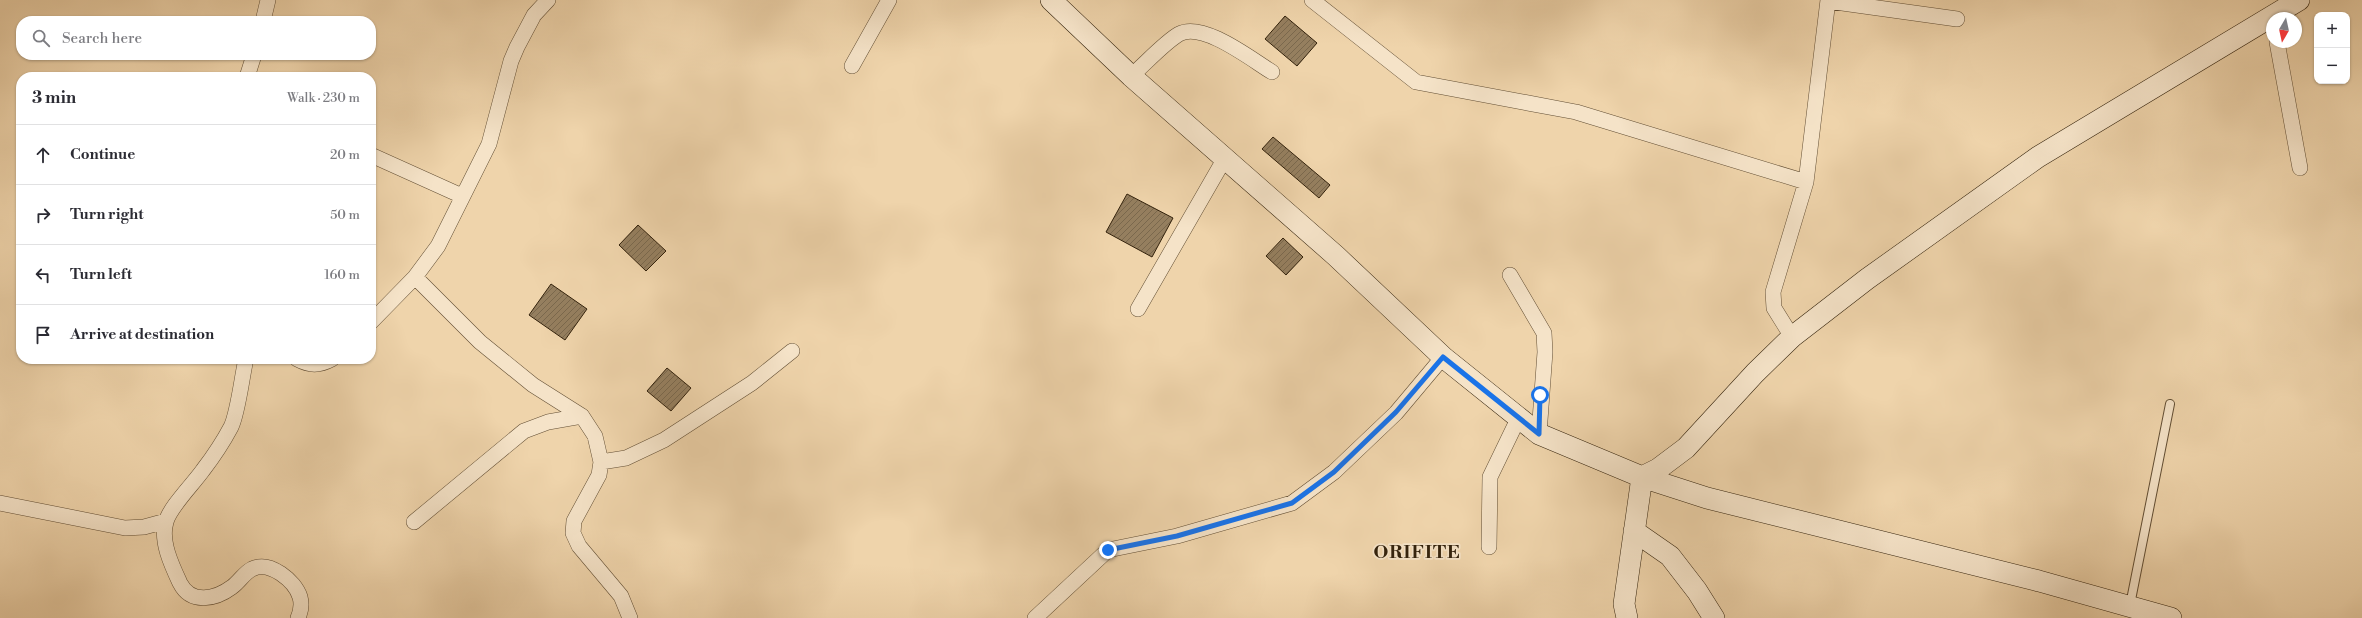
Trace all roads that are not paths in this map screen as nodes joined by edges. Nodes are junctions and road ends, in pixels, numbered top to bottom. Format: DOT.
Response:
graph roads {
  1 [pos="268,0"];
  2 [pos="548,0"];
  3 [pos="890,0"];
  4 [pos="1051,0"];
  5 [pos="1312,0"];
  6 [pos="1828,0"];
  7 [pos="2299,0"];
  8 [pos="2281,12"];
  9 [pos="264,16"];
  10 [pos="1957,19"];
  11 [pos="2266,22"];
  12 [pos="2278,48"];
  13 [pos="252,60"];
  14 [pos="852,66"];
  15 [pos="249,72"];
  16 [pos="1272,72"];
  17 [pos="1131,76"];
  18 [pos="376,157"];
  19 [pos="1225,158"];
  20 [pos="2300,168"];
  21 [pos="1806,182"];
  22 [pos="462,196"];
  23 [pos="1510,275"];
  24 [pos="415,277"];
  25 [pos="1138,309"];
  26 [pos="376,317"];
  27 [pos="1792,336"];
  28 [pos="792,351"];
  29 [pos="1443,357"];
  30 [pos="245,364"];
  31 [pos="306,364"];
  32 [pos="320,364"];
  33 [pos="2170,404"];
  34 [pos="582,416"];
  35 [pos="1518,419"];
  36 [pos="1539,434"];
  37 [pos="601,462"];
  38 [pos="1642,477"];
  39 [pos="0,503"];
  40 [pos="166,521"];
  41 [pos="414,522"];
  42 [pos="1634,531"];
  43 [pos="1489,547"];
  44 [pos="2130,608"];
  45 [pos="298,618"];
  46 [pos="630,618"];
  47 [pos="1035,618"];
  48 [pos="1627,618"];
  49 [pos="1714,618"];
  50 [pos="2171,618"];
  1 -- 9 [label="street"];
  2 -- 22 [label="street"];
  3 -- 14 [label="street"];
  4 -- 17 [label="street"];
  5 -- 21 [label="street"];
  6 -- 10 [label="street"];
  6 -- 21 [label="street"];
  7 -- 8 [label="street"];
  11 -- 27 [label="street"];
  12 -- 20 [label="street"];
  13 -- 15 [label="street"];
  16 -- 17 [label="street"];
  17 -- 19 [label="street"];
  18 -- 22 [label="street"];
  19 -- 25 [label="street"];
  19 -- 29 [label="street"];
  21 -- 27 [label="street"];
  22 -- 24 [label="street"];
  23 -- 36 [label="street"];
  24 -- 26 [label="street"];
  24 -- 34 [label="street"];
  27 -- 38 [label="street"];
  28 -- 37 [label="street"];
  29 -- 35 [label="street"];
  29 -- 47 [label="street"];
  30 -- 40 [label="street"];
  31 -- 32 [label="street"];
  33 -- 44 [label="lane"];
  34 -- 37 [label="street"];
  34 -- 41 [label="street"];
  35 -- 36 [label="street"];
  35 -- 43 [label="street"];
  36 -- 38 [label="street"];
  37 -- 46 [label="street"];
  38 -- 42 [label="street"];
  38 -- 44 [label="street"];
  39 -- 40 [label="street"];
  40 -- 45 [label="street"];
  42 -- 48 [label="street"];
  42 -- 49 [label="street"];
  44 -- 50 [label="street"];
}
